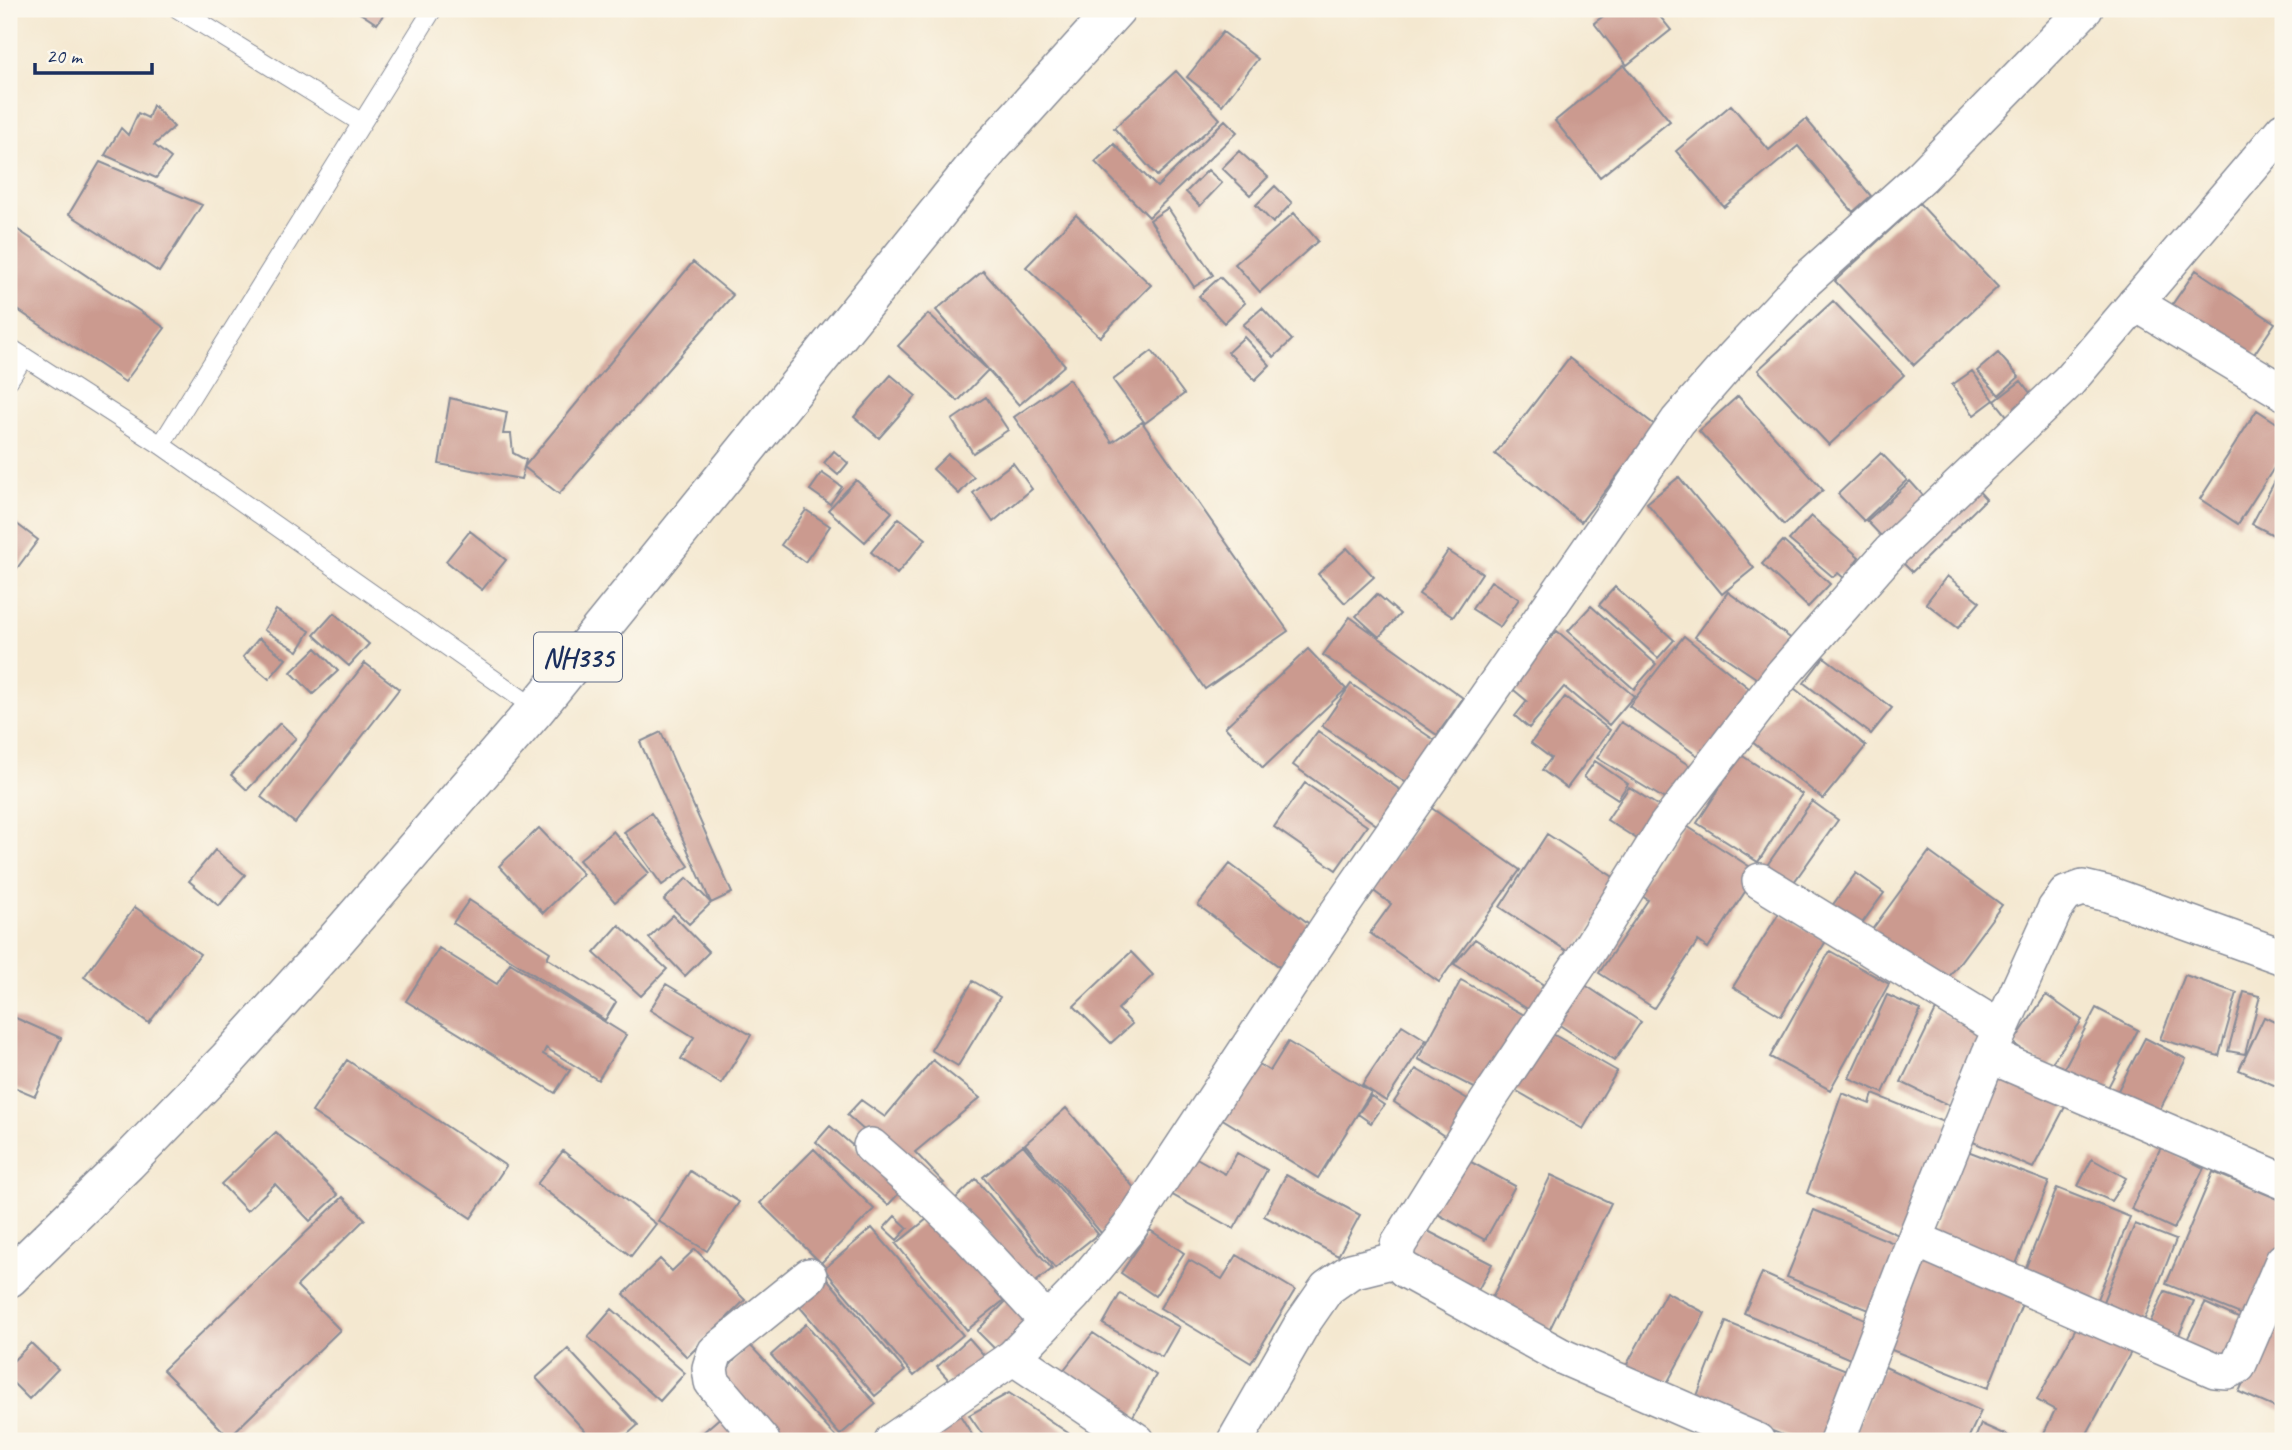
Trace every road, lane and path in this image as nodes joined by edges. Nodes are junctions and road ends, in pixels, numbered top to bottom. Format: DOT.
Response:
graph roads {
  1 [pos="178,9"];
  2 [pos="433,9"];
  3 [pos="1116,9"];
  4 [pos="2085,9"];
  5 [pos="362,123"];
  6 [pos="2283,130"];
  7 [pos="2135,303"];
  8 [pos="16,352"];
  9 [pos="9,380"];
  10 [pos="2283,392"];
  11 [pos="161,445"];
  12 [pos="536,709"];
  13 [pos="1760,881"];
  14 [pos="2283,957"];
  15 [pos="1995,1042"];
  16 [pos="870,1146"];
  17 [pos="2283,1181"];
  18 [pos="1915,1239"];
  19 [pos="1395,1260"];
  20 [pos="2283,1261"];
  21 [pos="809,1276"];
  22 [pos="9,1278"];
  23 [pos="1047,1321"];
  24 [pos="1013,1357"];
  25 [pos="762,1441"];
  26 [pos="892,1441"];
  27 [pos="1137,1441"];
  28 [pos="1235,1441"];
  29 [pos="1756,1441"];
  30 [pos="1837,1441"];
  1 -- 5 [label="lane"];
  2 -- 5 [label="lane"];
  3 -- 12 [label="highway, NH335"];
  4 -- 23 [label="street"];
  5 -- 11 [label="lane"];
  6 -- 7 [label="street"];
  7 -- 10 [label="street"];
  7 -- 19 [label="street"];
  8 -- 9 [label="lane"];
  8 -- 11 [label="lane"];
  11 -- 12 [label="lane"];
  12 -- 22 [label="highway, NH335"];
  13 -- 15 [label="street"];
  14 -- 15 [label="street"];
  15 -- 17 [label="street"];
  15 -- 18 [label="street"];
  16 -- 23 [label="street"];
  18 -- 20 [label="street"];
  18 -- 30 [label="street"];
  19 -- 28 [label="street"];
  19 -- 29 [label="street"];
  21 -- 25 [label="street"];
  23 -- 24 [label="street"];
  24 -- 26 [label="street"];
  24 -- 27 [label="street"];
}
